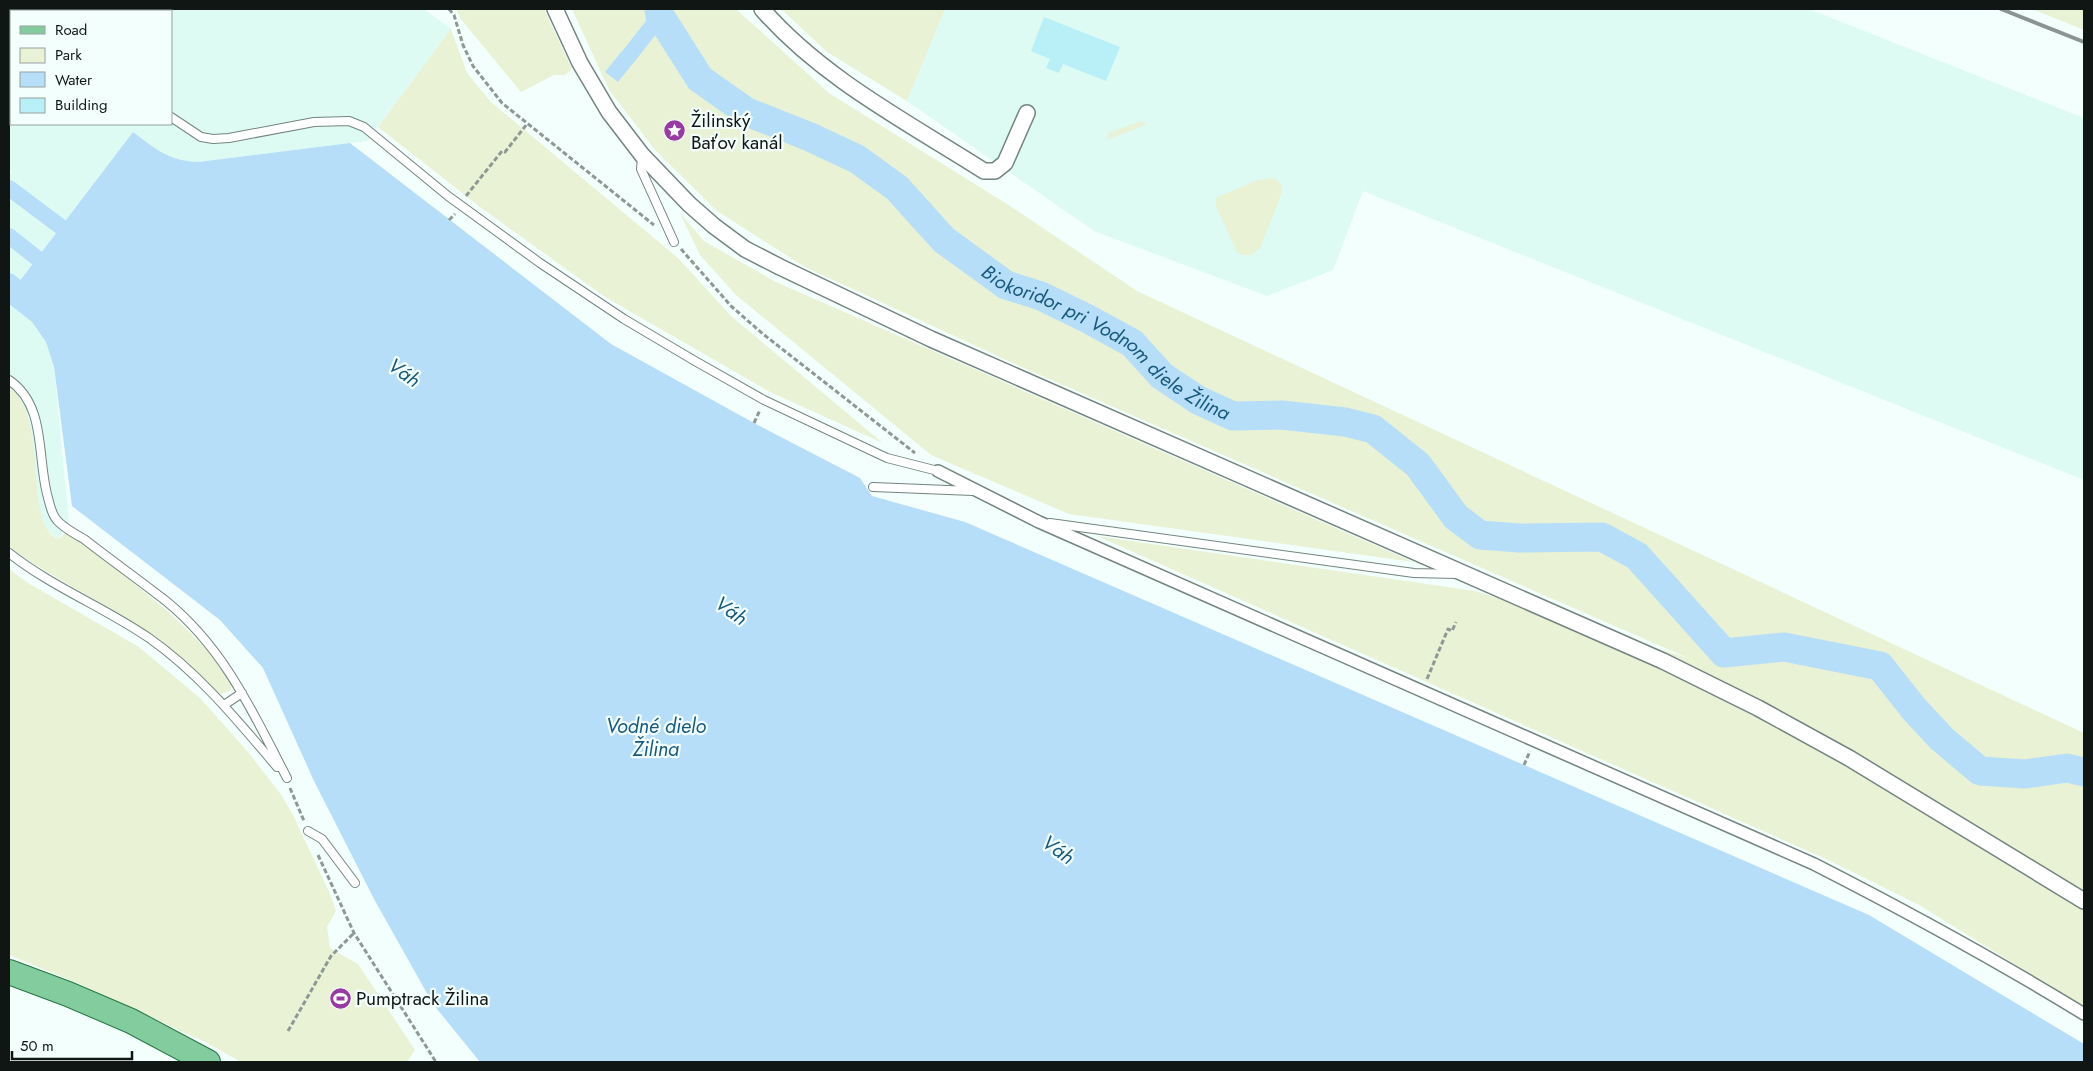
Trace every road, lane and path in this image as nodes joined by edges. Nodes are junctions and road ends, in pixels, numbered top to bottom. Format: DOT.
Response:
graph roads {
  1 [pos="449,9"];
  2 [pos="555,9"];
  3 [pos="762,9"];
  4 [pos="1027,114"];
  5 [pos="172,118"];
  6 [pos="527,124"];
  7 [pos="642,155"];
  8 [pos="461,204"];
  9 [pos="674,242"];
  10 [pos="9,380"];
  11 [pos="938,471"];
  12 [pos="873,487"];
  13 [pos="976,491"];
  14 [pos="1038,522"];
  15 [pos="9,553"];
  16 [pos="1465,574"];
  17 [pos="1456,622"];
  18 [pos="1422,691"];
  19 [pos="242,693"];
  20 [pos="224,705"];
  21 [pos="286,778"];
  22 [pos="308,830"];
  23 [pos="355,883"];
  24 [pos="2084,901"];
  25 [pos="354,933"];
  26 [pos="9,972"];
  27 [pos="2084,1014"];
  28 [pos="288,1031"];
  29 [pos="208,1062"];
  30 [pos="436,1062"];
  1 -- 6 [label="path"];
  2 -- 7 [label="street"];
  3 -- 4 [label="street"];
  5 -- 8 [label="lane"];
  6 -- 8 [label="path"];
  6 -- 9 [label="path"];
  7 -- 9 [label="lane"];
  7 -- 16 [label="street"];
  8 -- 11 [label="lane"];
  9 -- 11 [label="path"];
  10 -- 19 [label="lane"];
  11 -- 13 [label="street"];
  12 -- 13 [label="lane"];
  13 -- 14 [label="street"];
  14 -- 16 [label="lane"];
  14 -- 18 [label="street"];
  15 -- 20 [label="lane"];
  16 -- 24 [label="street"];
  17 -- 18 [label="path"];
  18 -- 27 [label="street"];
  19 -- 20 [label="lane"];
  19 -- 21 [label="lane"];
  20 -- 21 [label="lane"];
  21 -- 22 [label="path"];
  22 -- 23 [label="lane"];
  22 -- 25 [label="path"];
  25 -- 28 [label="path"];
  25 -- 30 [label="path"];
  26 -- 29 [label="main road"];
}
